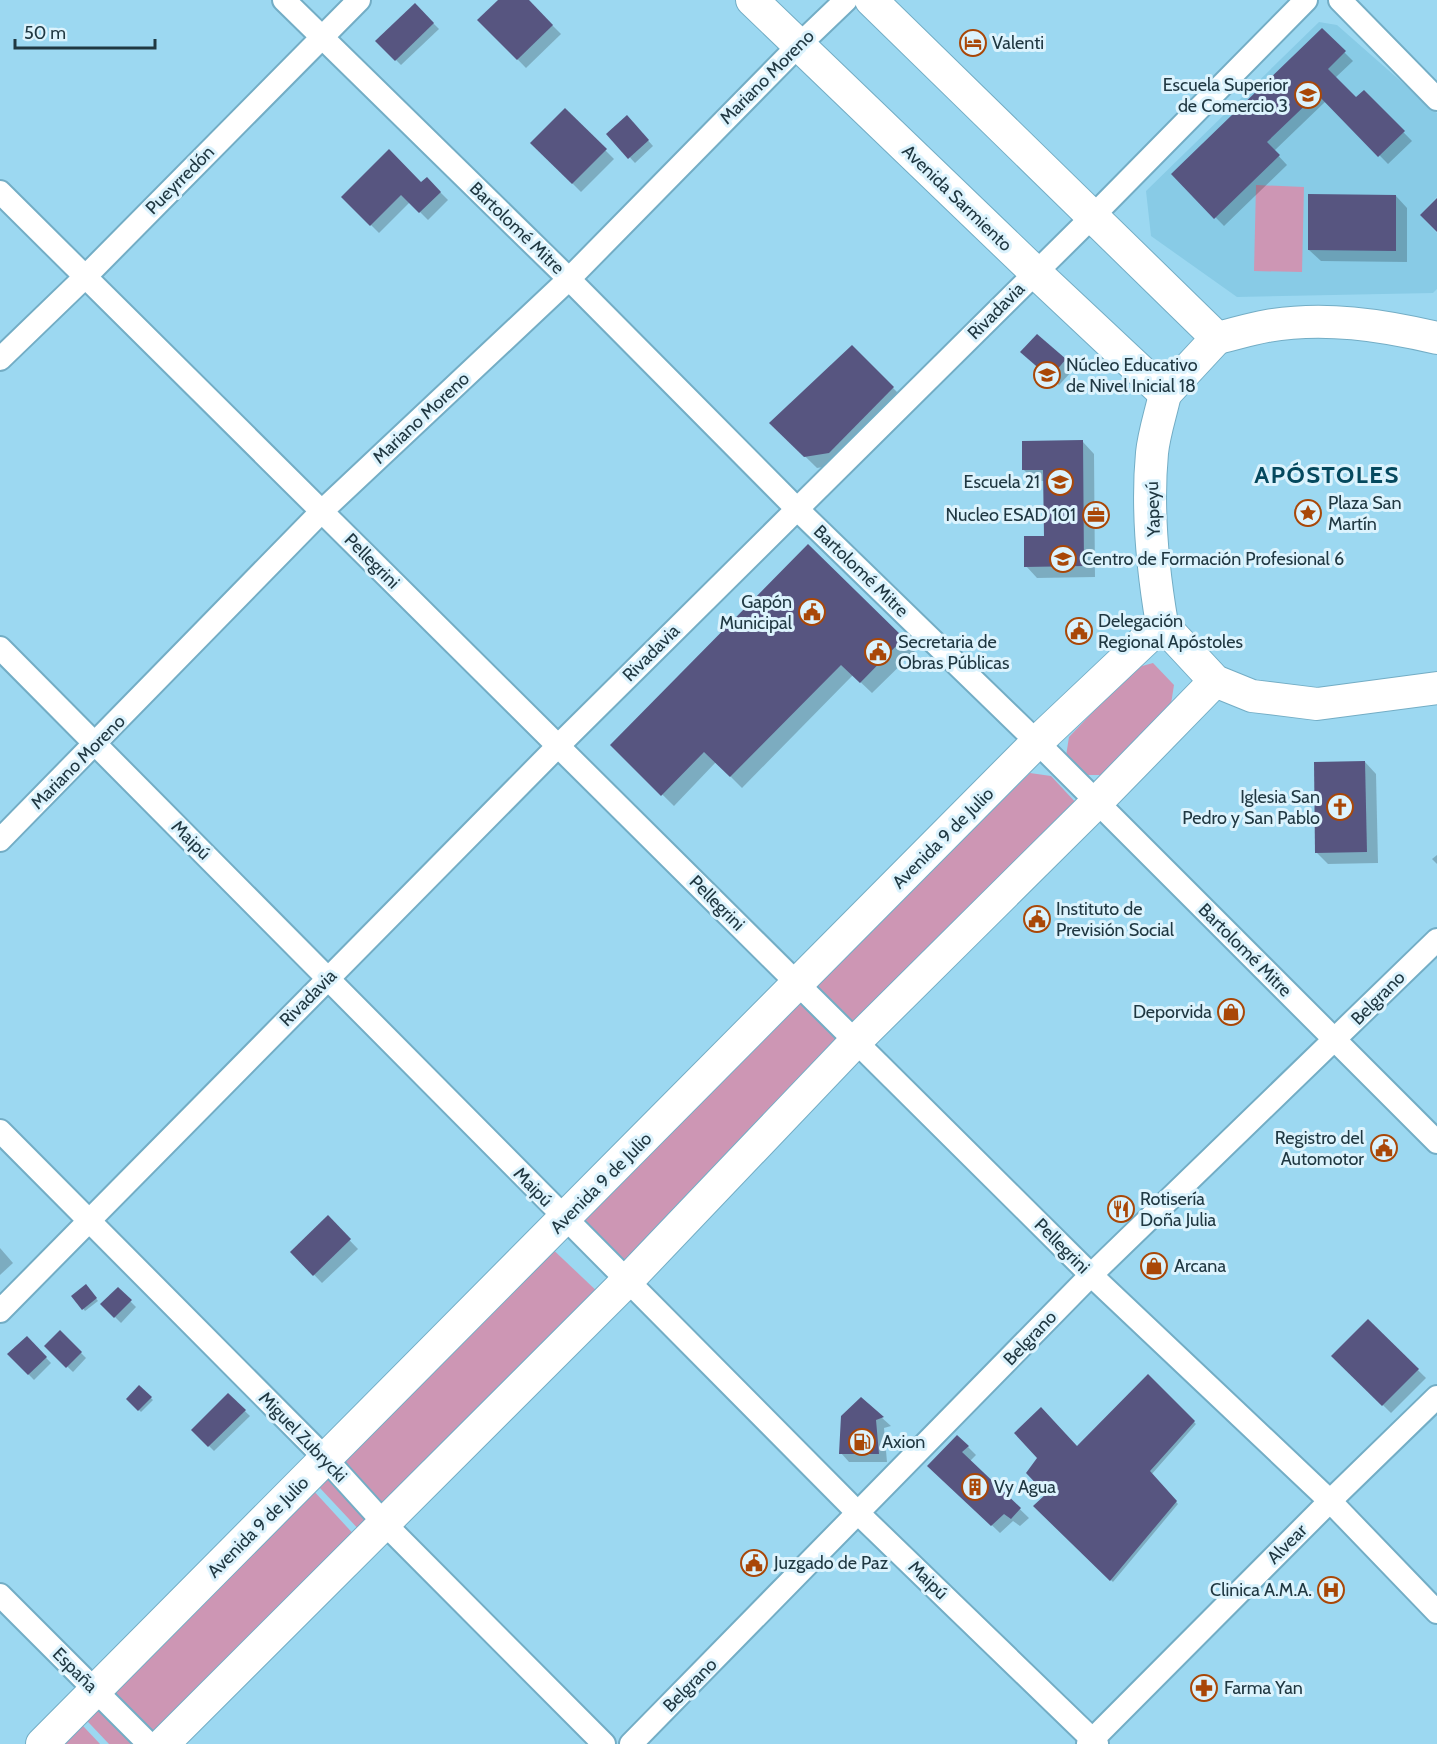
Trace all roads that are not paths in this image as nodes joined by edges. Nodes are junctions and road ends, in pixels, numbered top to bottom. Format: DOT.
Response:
graph roads {
  1 [pos="284,0"];
  2 [pos="359,0"];
  3 [pos="752,0"];
  4 [pos="846,0"];
  5 [pos="871,0"];
  6 [pos="1306,0"];
  7 [pos="1340,0"];
  8 [pos="322,37"];
  9 [pos="798,46"];
  10 [pos="1437,99"];
  11 [pos="0,192"];
  12 [pos="1092,217"];
  13 [pos="1035,272"];
  14 [pos="85,277"];
  15 [pos="569,279"];
  16 [pos="1218,338"];
  17 [pos="1437,338"];
  18 [pos="0,359"];
  19 [pos="1165,394"];
  20 [pos="796,508"];
  21 [pos="322,511"];
  22 [pos="1162,624"];
  23 [pos="0,648"];
  24 [pos="1215,681"];
  25 [pos="1437,688"];
  26 [pos="1037,742"];
  27 [pos="95,744"];
  28 [pos="558,746"];
  29 [pos="1097,802"];
  30 [pos="0,840"];
  31 [pos="1437,940"];
  32 [pos="328,977"];
  33 [pos="798,984"];
  34 [pos="1335,1040"];
  35 [pos="856,1041"];
  36 [pos="0,1131"];
  37 [pos="1437,1142"];
  38 [pos="564,1219"];
  39 [pos="89,1221"];
  40 [pos="1091,1275"];
  41 [pos="628,1280"];
  42 [pos="0,1311"];
  43 [pos="1437,1397"];
  44 [pos="326,1459"];
  45 [pos="1330,1501"];
  46 [pos="859,1514"];
  47 [pos="385,1524"];
  48 [pos="0,1595"];
  49 [pos="1437,1612"];
  50 [pos="95,1690"];
  51 [pos="1092,1742"];
  52 [pos="42,1744"];
  53 [pos="149,1744"];
  54 [pos="163,1744"];
  55 [pos="604,1744"];
  56 [pos="632,1744"];
  1 -- 8 [label="street, Bartolomé Mitre"];
  2 -- 8 [label="street, Pueyrredón"];
  3 -- 9 [label="main road, Avenida Sarmiento"];
  4 -- 9 [label="street, Mariano Moreno"];
  5 -- 12 [label="main road"];
  6 -- 12 [label="street, Rivadavia"];
  7 -- 10 [label="street"];
  8 -- 14 [label="street, Pueyrredón"];
  8 -- 15 [label="street, Bartolomé Mitre"];
  9 -- 13 [label="main road, Avenida Sarmiento"];
  9 -- 15 [label="street, Mariano Moreno"];
  11 -- 14 [label="street, Pellegrini"];
  12 -- 13 [label="street, Rivadavia"];
  12 -- 16 [label="main road"];
  13 -- 19 [label="main road, Avenida Sarmiento"];
  13 -- 20 [label="street, Rivadavia"];
  14 -- 18 [label="street, Pueyrredón"];
  14 -- 21 [label="street, Pellegrini"];
  15 -- 20 [label="street, Bartolomé Mitre"];
  15 -- 21 [label="street, Mariano Moreno"];
  16 -- 17 [label="main road"];
  16 -- 19 [label="main road"];
  19 -- 22 [label="main road, Yapeyú"];
  20 -- 26 [label="street, Bartolomé Mitre"];
  20 -- 28 [label="street, Rivadavia"];
  21 -- 27 [label="street, Mariano Moreno"];
  21 -- 28 [label="street, Pellegrini"];
  22 -- 24 [label="main road"];
  22 -- 26 [label="main road, Avenida 9 de Julio"];
  23 -- 27 [label="street, Maipú"];
  24 -- 25 [label="main road"];
  24 -- 29 [label="main road"];
  26 -- 29 [label="street, Bartolomé Mitre"];
  26 -- 33 [label="main road, Avenida 9 de Julio"];
  27 -- 30 [label="street, Mariano Moreno"];
  27 -- 32 [label="street, Maipú"];
  28 -- 32 [label="street, Rivadavia"];
  28 -- 33 [label="street, Pellegrini"];
  29 -- 34 [label="street, Bartolomé Mitre"];
  29 -- 35 [label="main road"];
  31 -- 34 [label="street, Belgrano"];
  32 -- 38 [label="street, Maipú"];
  32 -- 39 [label="street, Rivadavia"];
  33 -- 35 [label="street, Pellegrini"];
  33 -- 38 [label="main road, Avenida 9 de Julio"];
  34 -- 37 [label="street, Bartolomé Mitre"];
  34 -- 40 [label="street, Belgrano"];
  35 -- 40 [label="street, Pellegrini"];
  35 -- 41 [label="main road"];
  36 -- 39 [label="street, Miguel Zubrycki"];
  38 -- 41 [label="street, Maipú"];
  38 -- 44 [label="main road, Avenida 9 de Julio"];
  39 -- 42 [label="street, Rivadavia"];
  39 -- 44 [label="street, Miguel Zubrycki"];
  40 -- 45 [label="street, Pellegrini"];
  40 -- 46 [label="street, Belgrano"];
  41 -- 46 [label="street, Maipú"];
  41 -- 47 [label="main road"];
  43 -- 45 [label="street, Alvear"];
  44 -- 47 [label="street, Miguel Zubrycki"];
  44 -- 50 [label="main road, Avenida 9 de Julio"];
  45 -- 49 [label="street, Pellegrini"];
  45 -- 51 [label="street, Alvear"];
  46 -- 51 [label="street, Maipú"];
  46 -- 56 [label="street, Belgrano"];
  47 -- 54 [label="main road"];
  47 -- 55 [label="street, Miguel Zubrycki"];
  48 -- 50 [label="street, España"];
  50 -- 52 [label="main road, Avenida 9 de Julio"];
  50 -- 53 [label="street, España"];
}
